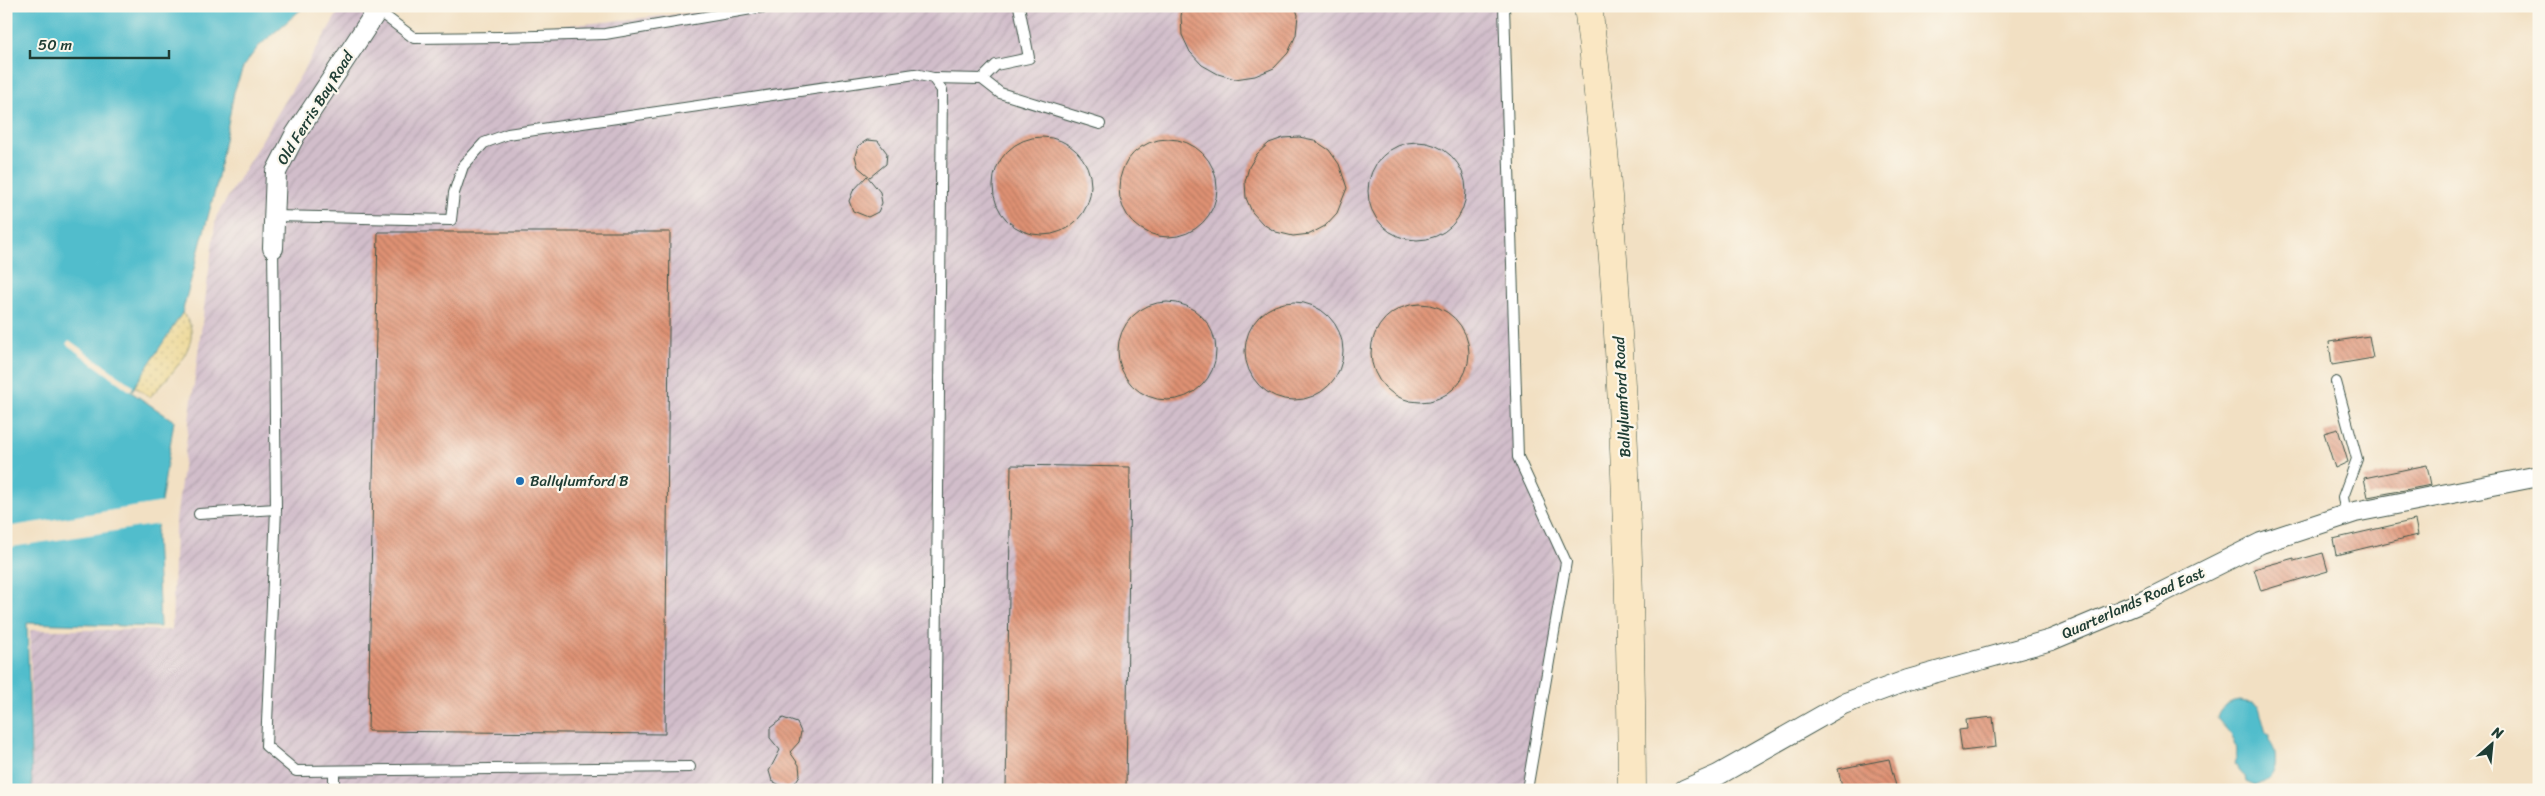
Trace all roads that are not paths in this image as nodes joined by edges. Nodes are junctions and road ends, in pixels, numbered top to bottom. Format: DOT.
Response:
graph roads {
  1 [pos="770,6"];
  2 [pos="1020,6"];
  3 [pos="1504,6"];
  4 [pos="1588,6"];
  5 [pos="378,8"];
  6 [pos="932,78"];
  7 [pos="982,79"];
  8 [pos="1100,124"];
  9 [pos="274,216"];
  10 [pos="273,248"];
  11 [pos="2336,382"];
  12 [pos="2539,476"];
  13 [pos="276,509"];
  14 [pos="199,514"];
  15 [pos="2346,515"];
  16 [pos="690,767"];
  17 [pos="334,772"];
  18 [pos="334,790"];
  19 [pos="935,790"];
  20 [pos="1526,790"];
  21 [pos="1632,790"];
  22 [pos="1684,790"];
  1 -- 5 [label="lane"];
  2 -- 7 [label="lane"];
  3 -- 20 [label="lane"];
  4 -- 21 [label="main road, Ballylumford Road"];
  5 -- 9 [label="street, Old Ferris Bay Road"];
  6 -- 7 [label="lane"];
  6 -- 9 [label="lane"];
  6 -- 19 [label="lane"];
  7 -- 8 [label="lane"];
  9 -- 10 [label="street, Old Ferris Bay Road"];
  10 -- 13 [label="lane"];
  11 -- 15 [label="lane"];
  12 -- 15 [label="street, Quarterlands Road East"];
  13 -- 14 [label="lane"];
  13 -- 17 [label="lane"];
  15 -- 22 [label="street, Quarterlands Road East"];
  16 -- 17 [label="lane"];
  17 -- 18 [label="lane"];
}
